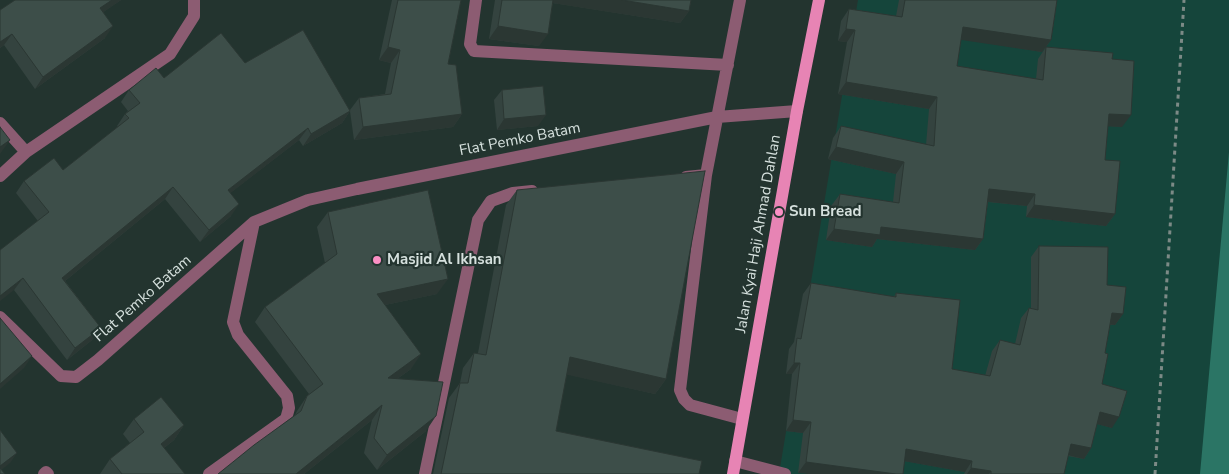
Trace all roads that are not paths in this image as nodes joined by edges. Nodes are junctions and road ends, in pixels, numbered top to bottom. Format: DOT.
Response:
graph roads {
  1 [pos="194,0"];
  2 [pos="476,0"];
  3 [pos="740,0"];
  4 [pos="819,0"];
  5 [pos="728,65"];
  6 [pos="797,112"];
  7 [pos="717,118"];
  8 [pos="0,123"];
  9 [pos="26,152"];
  10 [pos="0,176"];
  11 [pos="706,176"];
  12 [pos="677,178"];
  13 [pos="542,190"];
  14 [pos="254,222"];
  15 [pos="0,317"];
  16 [pos="742,419"];
  17 [pos="734,468"];
  18 [pos="209,474"];
  19 [pos="425,474"];
  20 [pos="785,474"];
  1 -- 9 [label="street"];
  2 -- 5 [label="street"];
  3 -- 5 [label="street"];
  4 -- 6 [label="main road, Jalan Kyai Haji Ahmad Dahlan"];
  5 -- 7 [label="street"];
  6 -- 7 [label="street, Flat Pemko Batam"];
  6 -- 16 [label="main road, Jalan Kyai Haji Ahmad Dahlan"];
  7 -- 11 [label="street"];
  7 -- 14 [label="street, Flat Pemko Batam"];
  8 -- 9 [label="street"];
  9 -- 10 [label="street"];
  11 -- 12 [label="street"];
  11 -- 16 [label="street"];
  13 -- 19 [label="street"];
  14 -- 15 [label="street, Flat Pemko Batam"];
  14 -- 18 [label="street"];
  16 -- 17 [label="main road, Jalan Kyai Haji Ahmad Dahlan"];
  17 -- 20 [label="street"];
}
